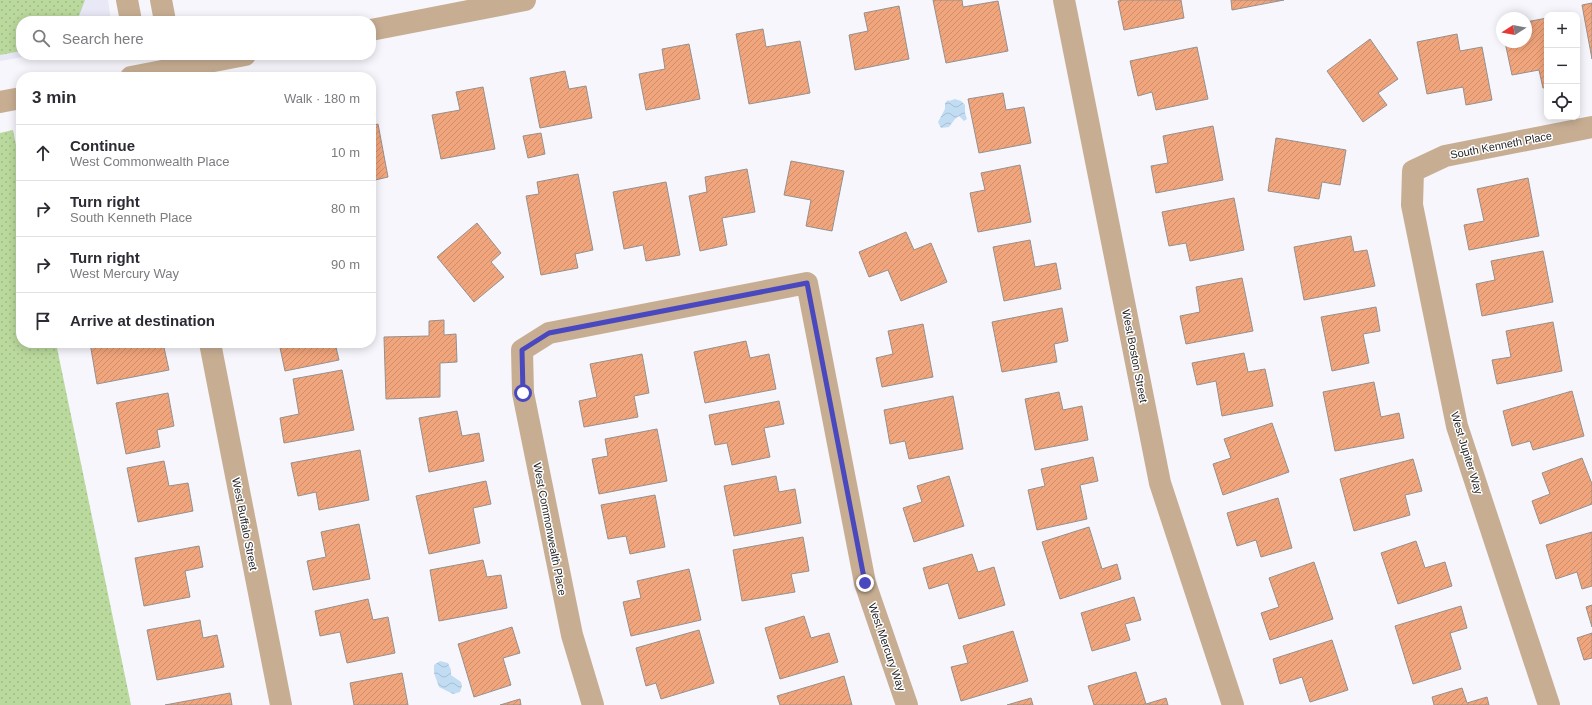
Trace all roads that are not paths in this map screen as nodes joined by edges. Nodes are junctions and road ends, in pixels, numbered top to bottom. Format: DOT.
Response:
graph roads {
  1 [pos="126,0"];
  2 [pos="161,0"];
  3 [pos="526,0"];
  4 [pos="1064,0"];
  5 [pos="130,16"];
  6 [pos="164,16"];
  7 [pos="376,29"];
  8 [pos="200,60"];
  9 [pos="155,65"];
  10 [pos="141,72"];
  11 [pos="16,99"];
  12 [pos="0,102"];
  13 [pos="1592,127"];
  14 [pos="1413,170"];
  15 [pos="211,348"];
  16 [pos="522,350"];
  17 [pos="281,705"];
  18 [pos="593,705"];
  19 [pos="906,705"];
  20 [pos="1233,705"];
  21 [pos="1549,705"];
  1 -- 5 [label="street"];
  2 -- 6 [label="street"];
  3 -- 7 [label="street"];
  4 -- 20 [label="street, West Boston Street"];
  8 -- 9 [label="street"];
  9 -- 10 [label="street"];
  11 -- 12 [label="street"];
  13 -- 14 [label="street, South Kenneth Place"];
  14 -- 21 [label="street, West Jupiter Way"];
  15 -- 17 [label="street, West Buffalo Street"];
  16 -- 18 [label="street, West Commonwealth Place"];
  16 -- 19 [label="street, West Mercury Way"];
}
